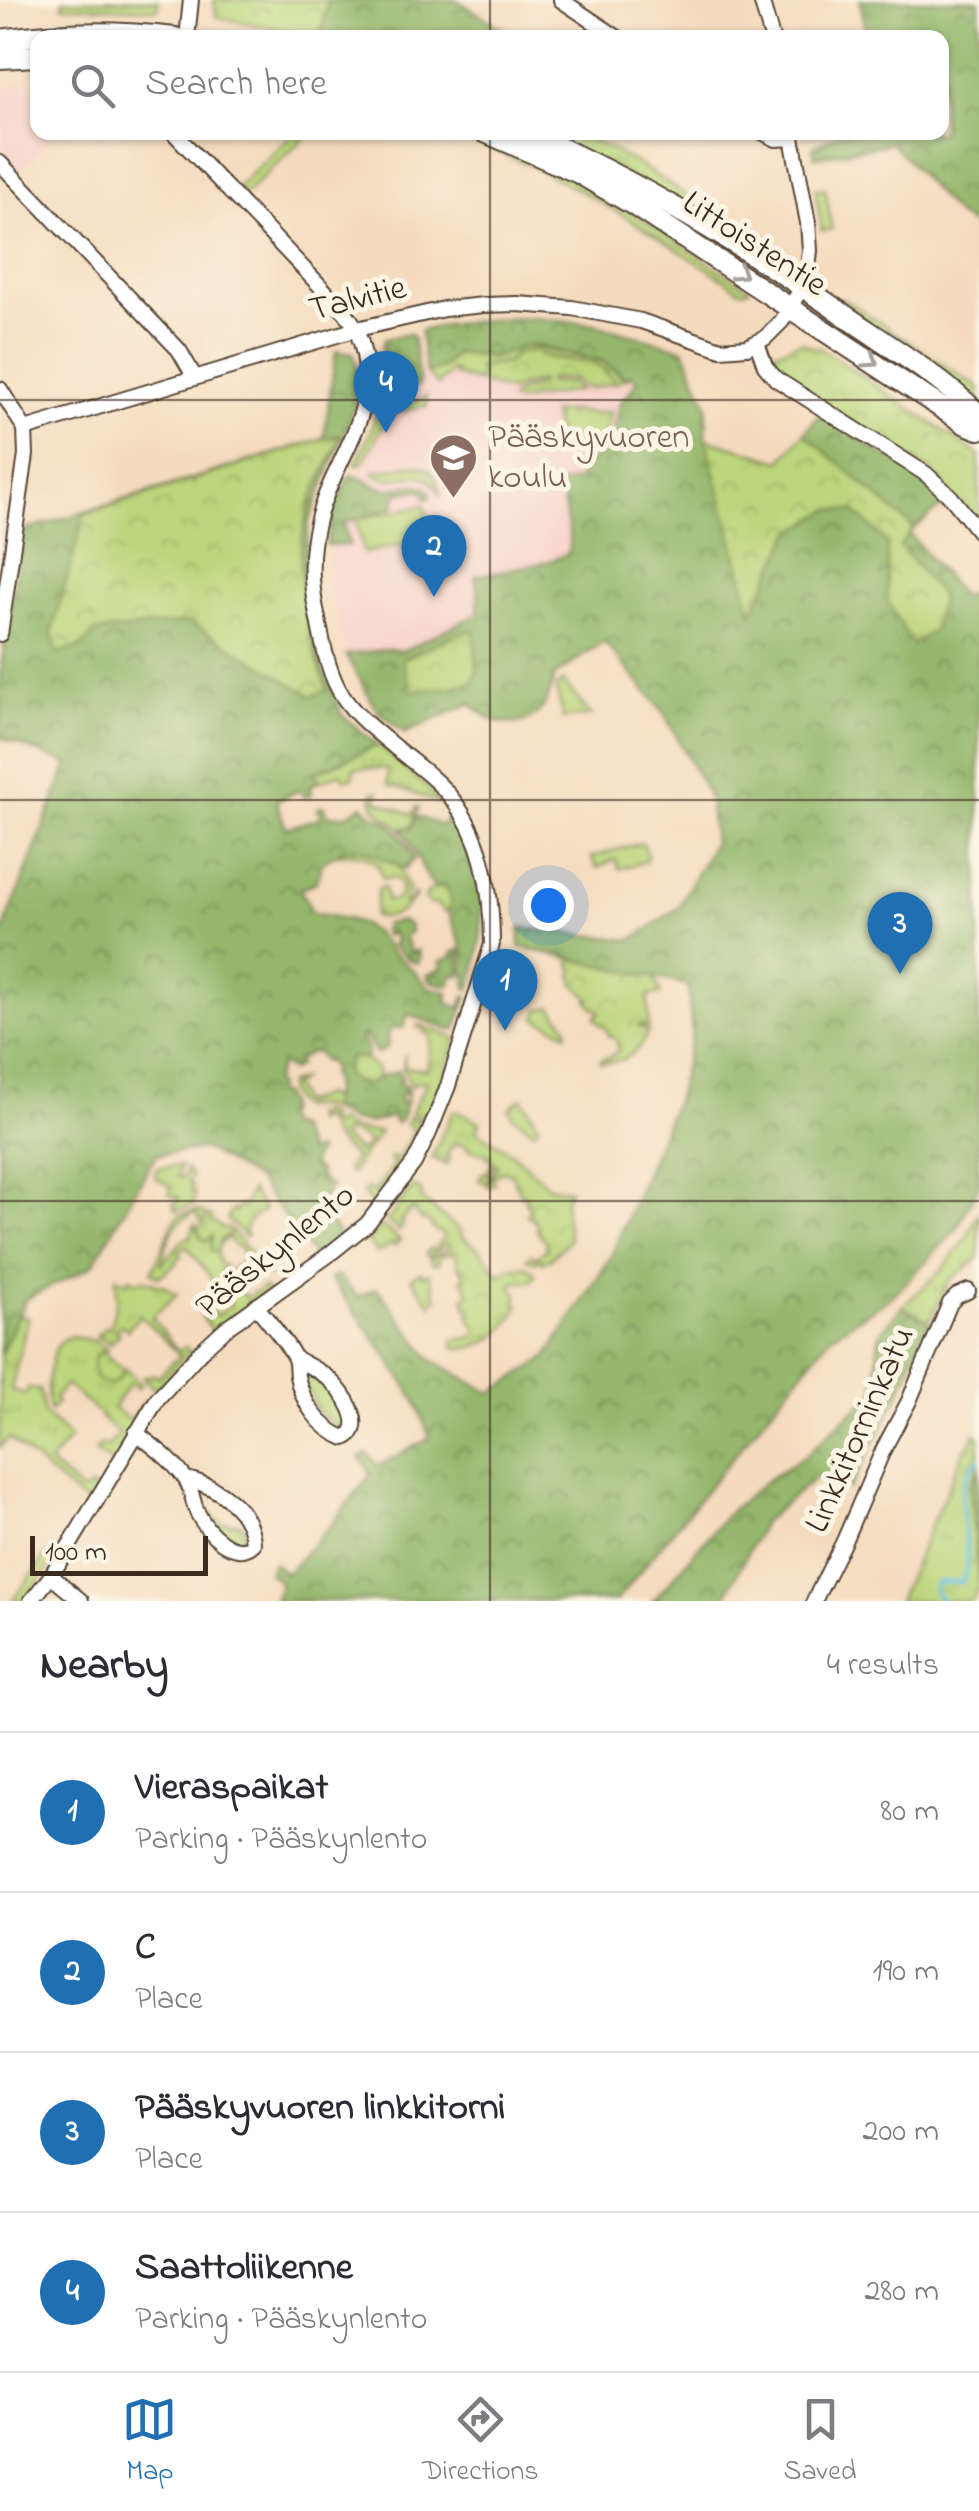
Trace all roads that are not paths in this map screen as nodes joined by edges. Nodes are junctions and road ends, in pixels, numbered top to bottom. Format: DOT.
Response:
graph roads {
  1 [pos="192,0"];
  2 [pos="561,0"];
  3 [pos="761,0"];
  4 [pos="189,30"];
  5 [pos="606,30"];
  6 [pos="770,30"];
  7 [pos="30,36"];
  8 [pos="0,40"];
  9 [pos="30,56"];
  10 [pos="0,58"];
  11 [pos="181,140"];
  12 [pos="504,140"];
  13 [pos="541,140"];
  14 [pos="792,140"];
  15 [pos="0,163"];
  16 [pos="802,287"];
  17 [pos="791,307"];
  18 [pos="357,329"];
  19 [pos="756,343"];
  20 [pos="194,376"];
  21 [pos="0,390"];
  22 [pos="979,414"];
  23 [pos="25,429"];
  24 [pos="979,429"];
  25 [pos="979,532"];
  26 [pos="6,552"];
  27 [pos="0,634"];
  28 [pos="968,1291"];
  29 [pos="256,1306"];
  30 [pos="295,1358"];
  31 [pos="136,1433"];
  32 [pos="186,1479"];
  33 [pos="51,1576"];
  34 [pos="31,1601"];
  35 [pos="81,1601"];
  36 [pos="814,1601"];
  1 -- 4 [label="street"];
  2 -- 5 [label="street"];
  3 -- 6 [label="street"];
  7 -- 8 [label="main road"];
  9 -- 10 [label="main road"];
  11 -- 18 [label="street"];
  12 -- 17 [label="main road, Littoistentie, one-way"];
  13 -- 16 [label="main road, Littoistentie"];
  14 -- 16 [label="street"];
  15 -- 20 [label="street"];
  16 -- 17 [label="street"];
  16 -- 22 [label="main road, Littoistentie"];
  17 -- 19 [label="street"];
  17 -- 24 [label="main road, Littoistentie, one-way"];
  18 -- 19 [label="street, Talvitie"];
  18 -- 20 [label="street, Talvitie"];
  18 -- 29 [label="street, Pääskynlento"];
  19 -- 25 [label="street"];
  20 -- 23 [label="street, Talvitie"];
  21 -- 23 [label="street"];
  23 -- 26 [label="street"];
  26 -- 27 [label="street"];
  28 -- 36 [label="street, Linkkitorninkatu"];
  29 -- 30 [label="street"];
  29 -- 31 [label="street, Pääskynlento"];
  30 -- 30 [label="street"];
  31 -- 32 [label="street"];
  31 -- 33 [label="street, Pääskynlento"];
  32 -- 32 [label="street"];
  33 -- 34 [label="street, Pääskynlento"];
  33 -- 35 [label="street"];
}
